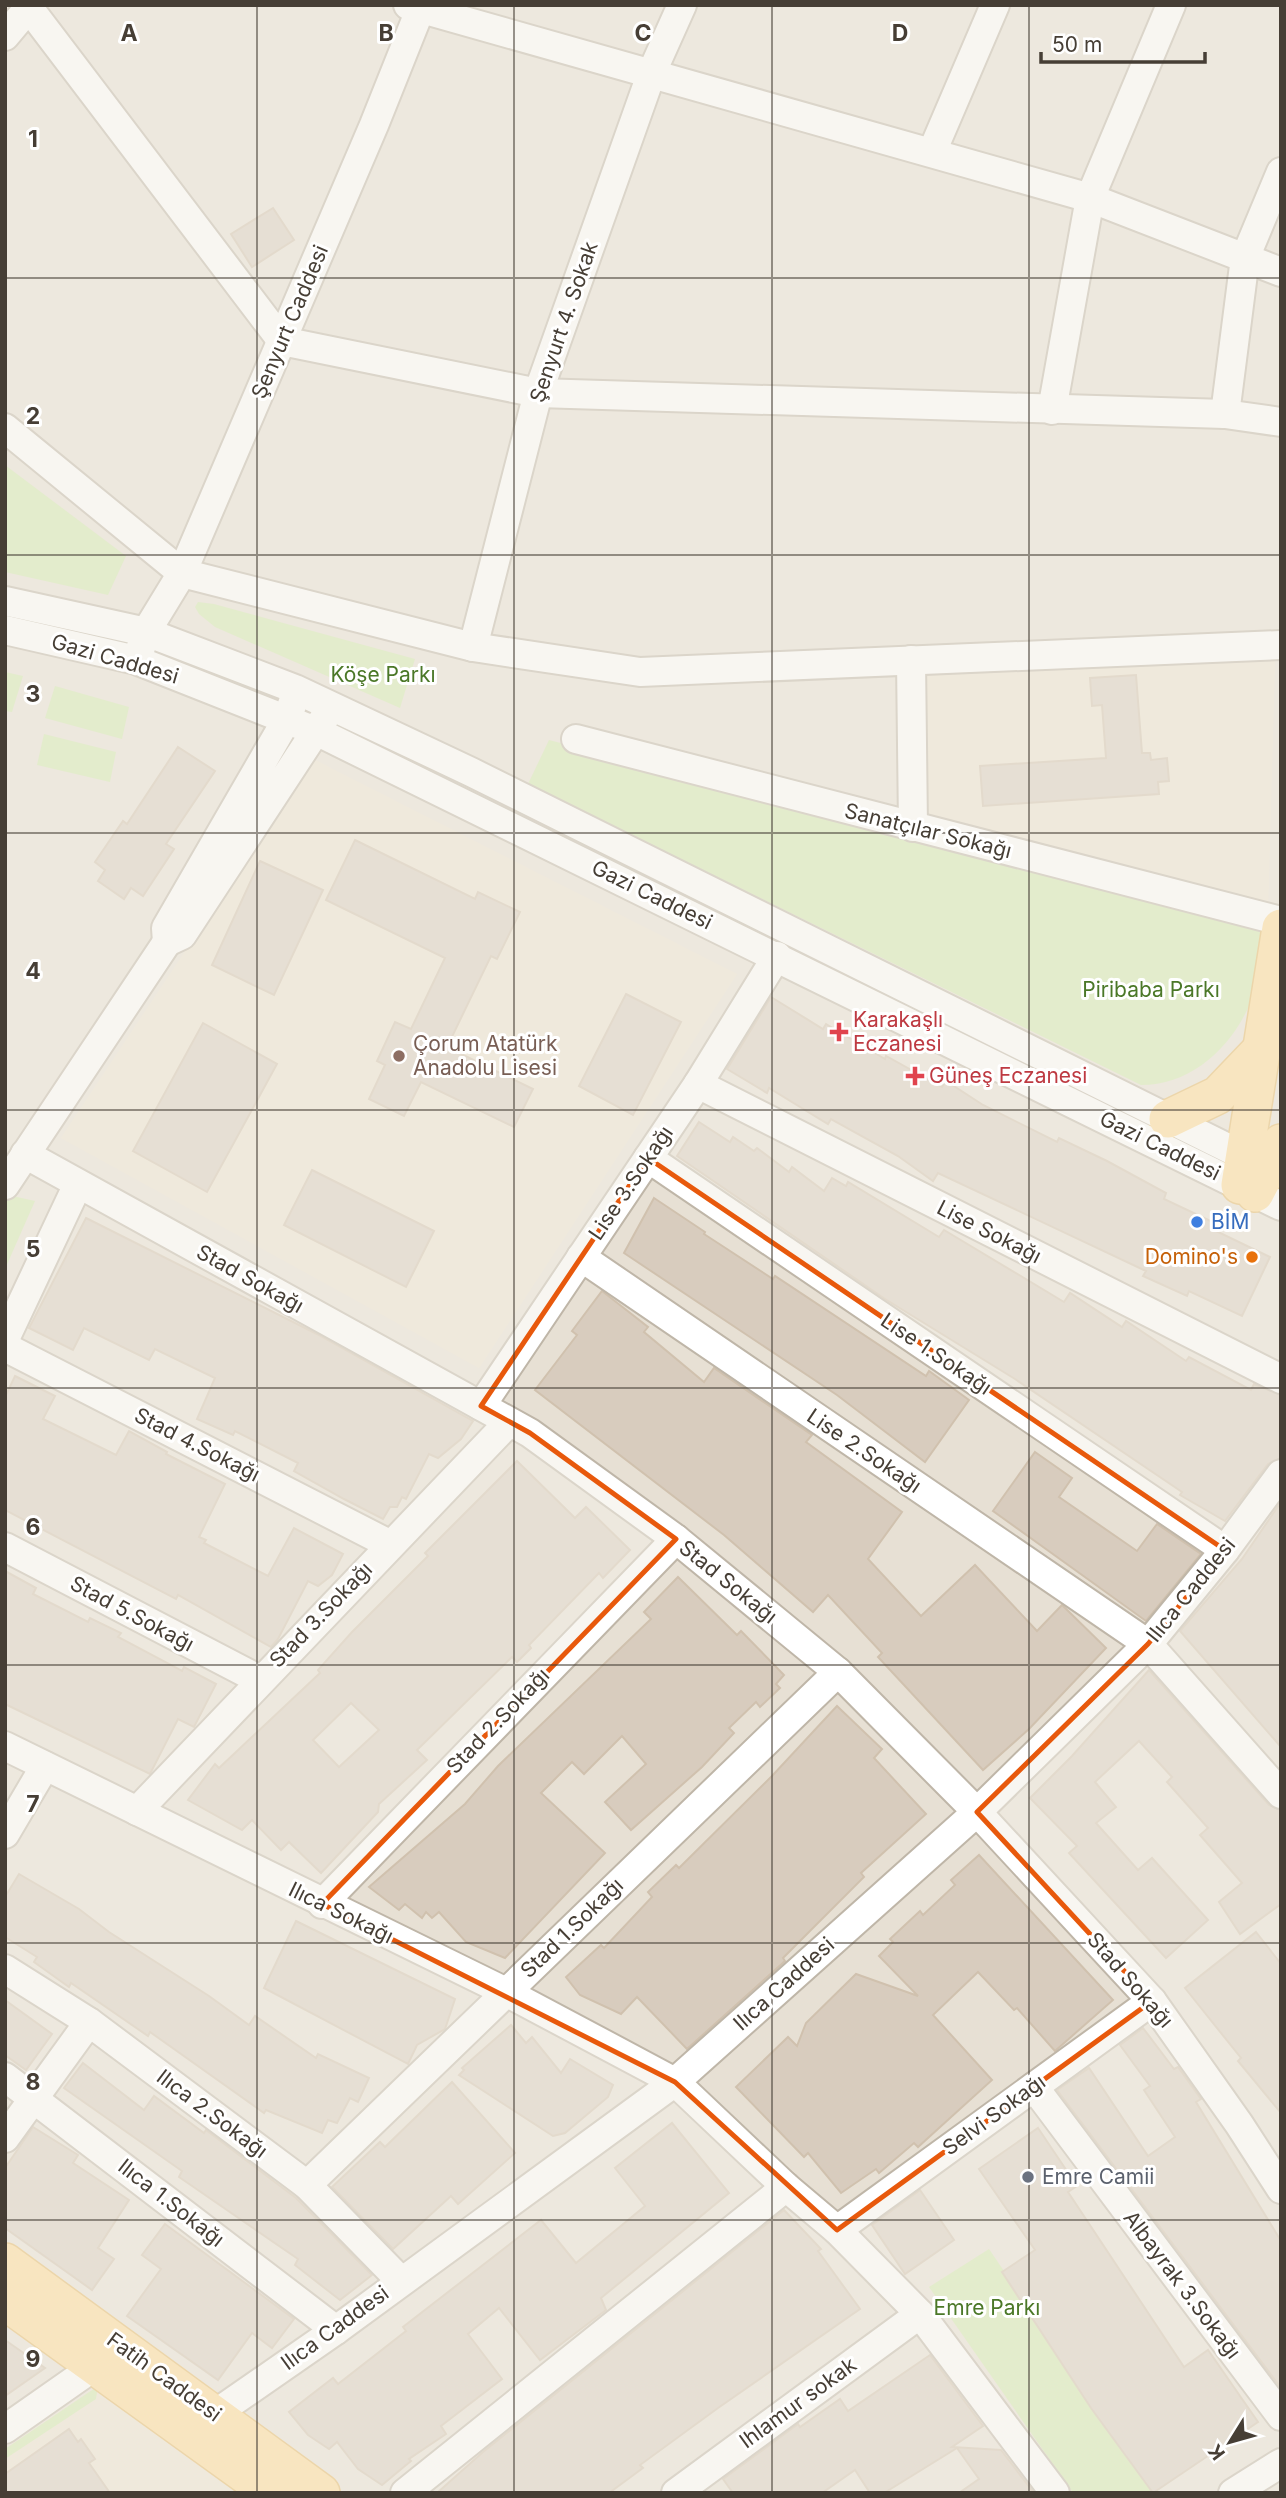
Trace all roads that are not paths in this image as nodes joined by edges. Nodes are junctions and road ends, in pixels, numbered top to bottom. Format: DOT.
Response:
graph roads {
  1 [pos="682,5"];
  2 [pos="995,5"];
  3 [pos="1171,5"];
  4 [pos="30,7"];
  5 [pos="416,7"];
  6 [pos="5,36"];
  7 [pos="652,72"];
  8 [pos="932,152"];
  9 [pos="1281,172"];
  10 [pos="1090,198"];
  11 [pos="1245,258"];
  12 [pos="1281,272"];
  13 [pos="282,341"];
  14 [pos="538,393"];
  15 [pos="5,410"];
  16 [pos="1052,410"];
  17 [pos="1225,414"];
  18 [pos="1281,422"];
  19 [pos="5,428"];
  20 [pos="42,455"];
  21 [pos="182,573"];
  22 [pos="5,601"];
  23 [pos="5,630"];
  24 [pos="146,632"];
  25 [pos="1281,645"];
  26 [pos="473,647"];
  27 [pos="136,660"];
  28 [pos="911,660"];
  29 [pos="298,690"];
  30 [pos="331,705"];
  31 [pos="287,719"];
  32 [pos="318,732"];
  33 [pos="576,739"];
  34 [pos="913,827"];
  35 [pos="1281,921"];
  36 [pos="1281,928"];
  37 [pos="167,942"];
  38 [pos="777,956"];
  39 [pos="1263,1048"];
  40 [pos="698,1084"];
  41 [pos="1168,1119"];
  42 [pos="25,1154"];
  43 [pos="648,1158"];
  44 [pos="1264,1175"];
  45 [pos="78,1184"];
  46 [pos="5,1185"];
  47 [pos="581,1257"];
  48 [pos="5,1339"];
  49 [pos="5,1347"];
  50 [pos="1281,1379"];
  51 [pos="481,1406"];
  52 [pos="509,1422"];
  53 [pos="1281,1474"];
  54 [pos="676,1539"];
  55 [pos="389,1544"];
  56 [pos="5,1547"];
  57 [pos="1225,1550"];
  58 [pos="1148,1644"];
  59 [pos="838,1672"];
  60 [pos="260,1680"];
  61 [pos="5,1746"];
  62 [pos="45,1766"];
  63 [pos="1281,1794"];
  64 [pos="136,1811"];
  65 [pos="976,1812"];
  66 [pos="5,1834"];
  67 [pos="322,1905"];
  68 [pos="5,1969"];
  69 [pos="506,1992"];
  70 [pos="1152,2001"];
  71 [pos="89,2022"];
  72 [pos="5,2077"];
  73 [pos="675,2081"];
  74 [pos="1034,2087"];
  75 [pos="35,2098"];
  76 [pos="5,2138"];
  77 [pos="307,2185"];
  78 [pos="786,2187"];
  79 [pos="1281,2189"];
  80 [pos="837,2230"];
  81 [pos="5,2262"];
  82 [pos="400,2280"];
  83 [pos="5,2301"];
  84 [pos="920,2314"];
  85 [pos="336,2330"];
  86 [pos="95,2366"];
  87 [pos="215,2414"];
  88 [pos="1281,2416"];
  89 [pos="5,2429"];
  90 [pos="1281,2463"];
  91 [pos="271,2493"];
  92 [pos="321,2493"];
  93 [pos="405,2493"];
  94 [pos="676,2493"];
  95 [pos="1055,2493"];
  96 [pos="1233,2493"];
  1 -- 7 [label="street, Şenyurt 4. Sokak"];
  2 -- 8 [label="street"];
  3 -- 10 [label="street"];
  4 -- 6 [label="street"];
  4 -- 13 [label="street"];
  5 -- 7 [label="street"];
  5 -- 13 [label="street, Şenyurt Caddesi"];
  7 -- 8 [label="street"];
  7 -- 14 [label="street, Şenyurt 4. Sokak"];
  8 -- 10 [label="street"];
  9 -- 11 [label="street"];
  10 -- 11 [label="street"];
  10 -- 16 [label="street"];
  11 -- 12 [label="street"];
  11 -- 17 [label="street"];
  13 -- 14 [label="street"];
  13 -- 21 [label="street, Şenyurt Caddesi"];
  14 -- 16 [label="street"];
  14 -- 26 [label="street, Şenyurt 4. Sokak"];
  15 -- 20 [label="street"];
  16 -- 17 [label="street"];
  17 -- 18 [label="street"];
  19 -- 20 [label="street"];
  20 -- 21 [label="street"];
  21 -- 24 [label="street, Şenyurt Caddesi"];
  21 -- 26 [label="street"];
  22 -- 24 [label="street, Gazi Caddesi"];
  23 -- 27 [label="street, Gazi Caddesi"];
  24 -- 27 [label="street, Şenyurt Caddesi"];
  24 -- 29 [label="street, Gazi Caddesi"];
  25 -- 28 [label="street"];
  26 -- 28 [label="street"];
  27 -- 31 [label="street, Gazi Caddesi"];
  28 -- 34 [label="street"];
  29 -- 30 [label="street, Gazi Caddesi"];
  29 -- 31 [label="street"];
  30 -- 32 [label="street"];
  30 -- 41 [label="street, Gazi Caddesi"];
  31 -- 32 [label="street, Gazi Caddesi"];
  31 -- 37 [label="street"];
  32 -- 37 [label="street"];
  32 -- 38 [label="street, Gazi Caddesi"];
  33 -- 34 [label="street, Sanatçılar Sokağı"];
  34 -- 35 [label="street, Sanatçılar Sokağı"];
  36 -- 39 [label="main road"];
  37 -- 42 [label="street"];
  38 -- 40 [label="street, Lise 3.Sokağı"];
  38 -- 44 [label="street, Gazi Caddesi"];
  39 -- 41 [label="main road"];
  39 -- 44 [label="main road"];
  40 -- 43 [label="street, Lise 3.Sokağı"];
  40 -- 50 [label="street, Lise Sokağı"];
  41 -- 44 [label="street, Gazi Caddesi"];
  42 -- 45 [label="street, Stad Sokağı"];
  42 -- 46 [label="street"];
  43 -- 47 [label="street, Lise 3.Sokağı"];
  43 -- 57 [label="street, Lise 1.Sokağı"];
  45 -- 48 [label="street"];
  45 -- 51 [label="street, Stad Sokağı"];
  47 -- 51 [label="street, Lise 3.Sokağı"];
  47 -- 58 [label="street, Lise 2.Sokağı"];
  49 -- 55 [label="street, Stad 4.Sokağı"];
  51 -- 52 [label="street, Stad Sokağı"];
  52 -- 54 [label="street, Stad Sokağı"];
  52 -- 55 [label="street, Stad 3.Sokağı"];
  53 -- 57 [label="street, Ilıca Caddesi"];
  54 -- 59 [label="street, Stad Sokağı"];
  54 -- 67 [label="street, Stad 2.Sokağı"];
  55 -- 60 [label="street, Stad 3.Sokağı"];
  56 -- 60 [label="street, Stad 5.Sokağı"];
  57 -- 58 [label="street, Ilıca Caddesi"];
  58 -- 63 [label="street, Lise 2.Sokağı"];
  58 -- 65 [label="street, Ilıca Caddesi"];
  59 -- 65 [label="street, Stad Sokağı"];
  59 -- 69 [label="street, Stad 1.Sokağı"];
  60 -- 64 [label="street, Stad 3.Sokağı"];
  61 -- 62 [label="street, Ilıca Sokağı"];
  62 -- 64 [label="street, Ilıca Sokağı"];
  62 -- 66 [label="street"];
  64 -- 67 [label="street, Ilıca Sokağı"];
  65 -- 70 [label="street, Stad Sokağı"];
  65 -- 73 [label="street, Ilıca Caddesi"];
  67 -- 69 [label="street, Ilıca Sokağı"];
  68 -- 71 [label="street, Ilıca 2.Sokağı"];
  69 -- 73 [label="street, Ilıca Sokağı"];
  69 -- 77 [label="street, Stad 1.Sokağı"];
  70 -- 74 [label="street, Selvi Sokağı"];
  70 -- 79 [label="street, Stad Sokağı"];
  71 -- 75 [label="street"];
  71 -- 77 [label="street, Ilıca 2.Sokağı"];
  72 -- 75 [label="street, Ilıca 1.Sokağı"];
  73 -- 78 [label="street, Ilıca Sokağı"];
  73 -- 82 [label="street, Ilıca Caddesi"];
  74 -- 80 [label="street, Selvi Sokağı"];
  74 -- 88 [label="street, Albayrak 3.Sokağı"];
  75 -- 76 [label="street"];
  75 -- 85 [label="street, Ilıca 1.Sokağı"];
  77 -- 82 [label="street, Ilıca 2.Sokağı"];
  78 -- 80 [label="street, Ilıca Sokağı"];
  78 -- 93 [label="street"];
  80 -- 84 [label="street, Ilıca Sokağı"];
  81 -- 87 [label="main road, Fatih Caddesi"];
  82 -- 85 [label="street, Ilıca Caddesi"];
  83 -- 86 [label="main road, Fatih Caddesi"];
  84 -- 94 [label="street, Ihlamur sokak"];
  84 -- 95 [label="street, Ilıca Sokağı"];
  85 -- 87 [label="street, Ilıca Caddesi"];
  86 -- 89 [label="street"];
  86 -- 91 [label="main road, Fatih Caddesi"];
  87 -- 92 [label="main road, Fatih Caddesi"];
  90 -- 96 [label="street"];
}
